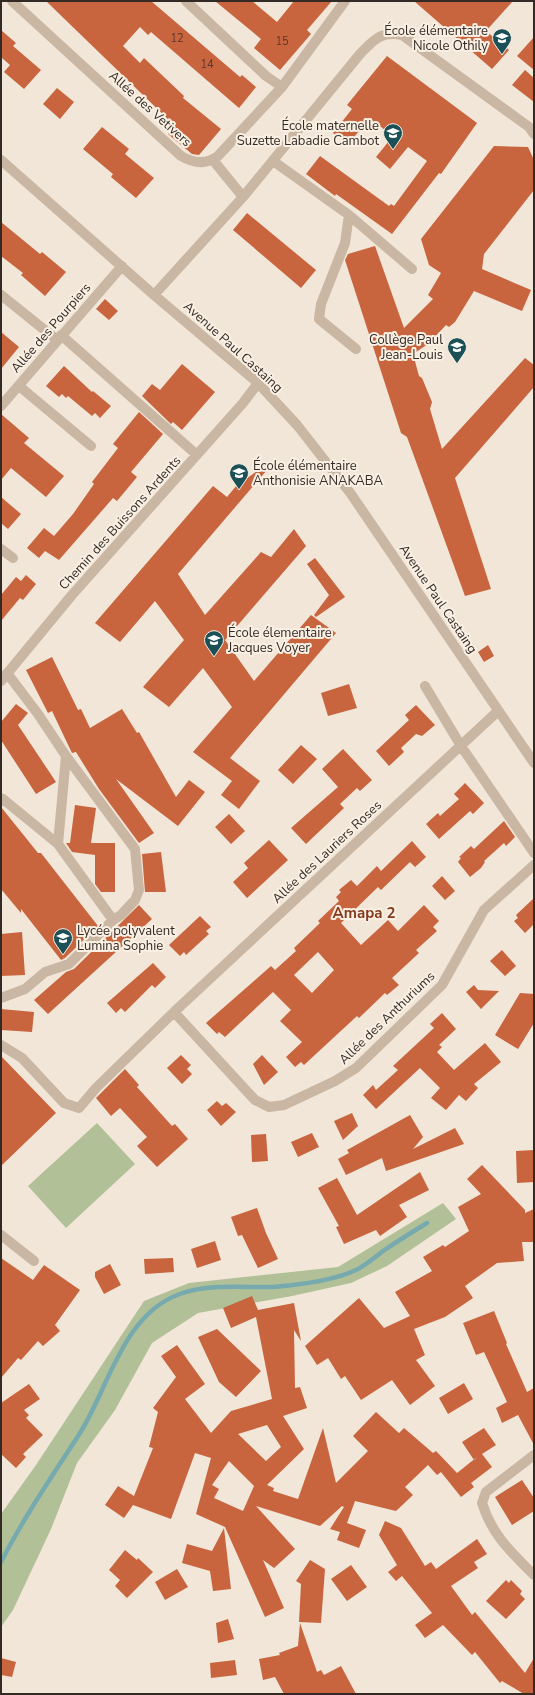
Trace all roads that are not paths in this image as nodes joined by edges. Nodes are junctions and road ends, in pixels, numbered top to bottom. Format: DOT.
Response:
graph roads {
  1 [pos="12,1"];
  2 [pos="186,1"];
  3 [pos="346,1"];
  4 [pos="282,87"];
  5 [pos="534,134"];
  6 [pos="1,160"];
  7 [pos="213,160"];
  8 [pos="273,161"];
  9 [pos="243,198"];
  10 [pos="349,215"];
  11 [pos="122,266"];
  12 [pos="412,269"];
  13 [pos="1,294"];
  14 [pos="154,295"];
  15 [pos="59,338"];
  16 [pos="356,349"];
  17 [pos="258,383"];
  18 [pos="19,386"];
  19 [pos="1,406"];
  20 [pos="91,446"];
  21 [pos="197,455"];
  22 [pos="1,549"];
  23 [pos="13,558"];
  24 [pos="4,677"];
  25 [pos="425,686"];
  26 [pos="498,711"];
  27 [pos="461,746"];
  28 [pos="66,756"];
  29 [pos="534,763"];
  30 [pos="1,801"];
  31 [pos="58,844"];
  32 [pos="534,854"];
  33 [pos="534,865"];
  34 [pos="113,920"];
  35 [pos="1,998"];
  36 [pos="174,1012"];
  37 [pos="1,1045"];
  38 [pos="1,1235"];
  39 [pos="34,1261"];
  40 [pos="534,1455"];
  41 [pos="534,1575"];
  1 -- 7 [label="street, Allée des Vetivers"];
  2 -- 4 [label="street"];
  3 -- 4 [label="street"];
  4 -- 7 [label="street"];
  5 -- 8 [label="street"];
  6 -- 11 [label="street, Avenue Paul Castaing"];
  7 -- 9 [label="street"];
  8 -- 9 [label="street"];
  8 -- 10 [label="street"];
  9 -- 14 [label="street"];
  10 -- 12 [label="street"];
  10 -- 16 [label="street"];
  11 -- 14 [label="street, Avenue Paul Castaing"];
  11 -- 15 [label="street, Allée des Pourpiers"];
  13 -- 15 [label="street"];
  14 -- 17 [label="street, Avenue Paul Castaing"];
  15 -- 18 [label="street, Allée des Pourpiers"];
  15 -- 21 [label="street"];
  17 -- 21 [label="street, Chemin des Buissons Ardents"];
  17 -- 26 [label="street, Avenue Paul Castaing"];
  18 -- 19 [label="street, Allée des Pourpiers"];
  18 -- 20 [label="street"];
  21 -- 24 [label="street, Chemin des Buissons Ardents"];
  22 -- 23 [label="street"];
  24 -- 28 [label="street"];
  25 -- 27 [label="street"];
  26 -- 27 [label="street, Allée des Lauriers Roses"];
  26 -- 29 [label="street, Avenue Paul Castaing"];
  27 -- 32 [label="street"];
  27 -- 36 [label="street, Allée des Lauriers Roses"];
  28 -- 31 [label="street"];
  28 -- 34 [label="street"];
  30 -- 31 [label="street"];
  31 -- 34 [label="street"];
  33 -- 36 [label="street, Allée des Anthuriums"];
  34 -- 35 [label="street"];
  36 -- 37 [label="street, Allée des Lauriers Roses"];
  38 -- 39 [label="street"];
  40 -- 41 [label="street"];
}
